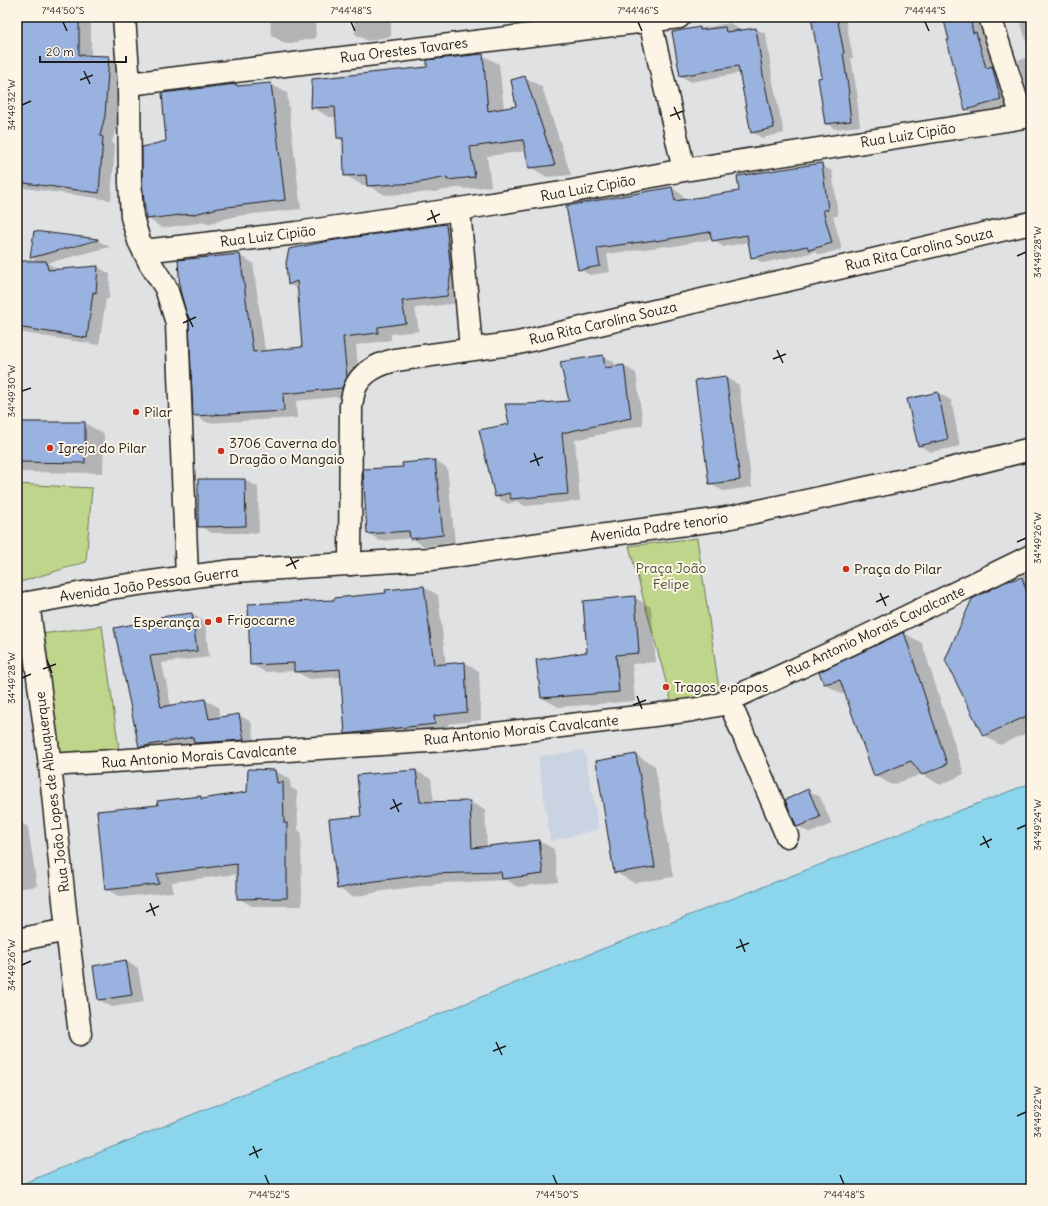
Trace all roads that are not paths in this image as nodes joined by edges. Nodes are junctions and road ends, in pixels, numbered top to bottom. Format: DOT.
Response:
graph roads {
  1 [pos="124,17"];
  2 [pos="679,17"];
  3 [pos="990,17"];
  4 [pos="649,18"];
  5 [pos="129,84"];
  6 [pos="1027,117"];
  7 [pos="684,170"];
  8 [pos="459,209"];
  9 [pos="1031,223"];
  10 [pos="144,251"];
  11 [pos="471,349"];
  12 [pos="1031,449"];
  13 [pos="1031,556"];
  14 [pos="350,564"];
  15 [pos="282,568"];
  16 [pos="187,577"];
  17 [pos="22,604"];
  18 [pos="729,701"];
  19 [pos="50,765"];
  20 [pos="787,836"];
  21 [pos="67,930"];
  22 [pos="17,940"];
  23 [pos="80,1034"];
  1 -- 5 [label="street"];
  2 -- 4 [label="street, Rua Orestes Tavares"];
  3 -- 6 [label="street"];
  4 -- 5 [label="street, Rua Orestes Tavares"];
  4 -- 7 [label="street"];
  5 -- 10 [label="street"];
  6 -- 7 [label="street, Rua Luiz Cipião"];
  7 -- 8 [label="street, Rua Luiz Cipião"];
  8 -- 10 [label="street, Rua Luiz Cipião"];
  8 -- 11 [label="street"];
  9 -- 11 [label="street, Rua Rita Carolina Souza"];
  10 -- 16 [label="street"];
  11 -- 14 [label="street, Rua Rita Carolina Souza"];
  12 -- 14 [label="street, Avenida Padre tenorio"];
  13 -- 18 [label="street, Rua Antonio Morais Cavalcante"];
  14 -- 15 [label="street, Avenida Padre tenorio"];
  15 -- 16 [label="street, Avenida João Pessoa Guerra"];
  16 -- 17 [label="street, Avenida João Pessoa Guerra"];
  17 -- 19 [label="street, Rua João Lopes de Albuquerque"];
  18 -- 19 [label="street, Rua Antonio Morais Cavalcante"];
  18 -- 20 [label="street"];
  19 -- 21 [label="street, Rua João Lopes de Albuquerque"];
  21 -- 22 [label="street"];
  21 -- 23 [label="street, Rua João Lopes de Albuquerque"];
}
